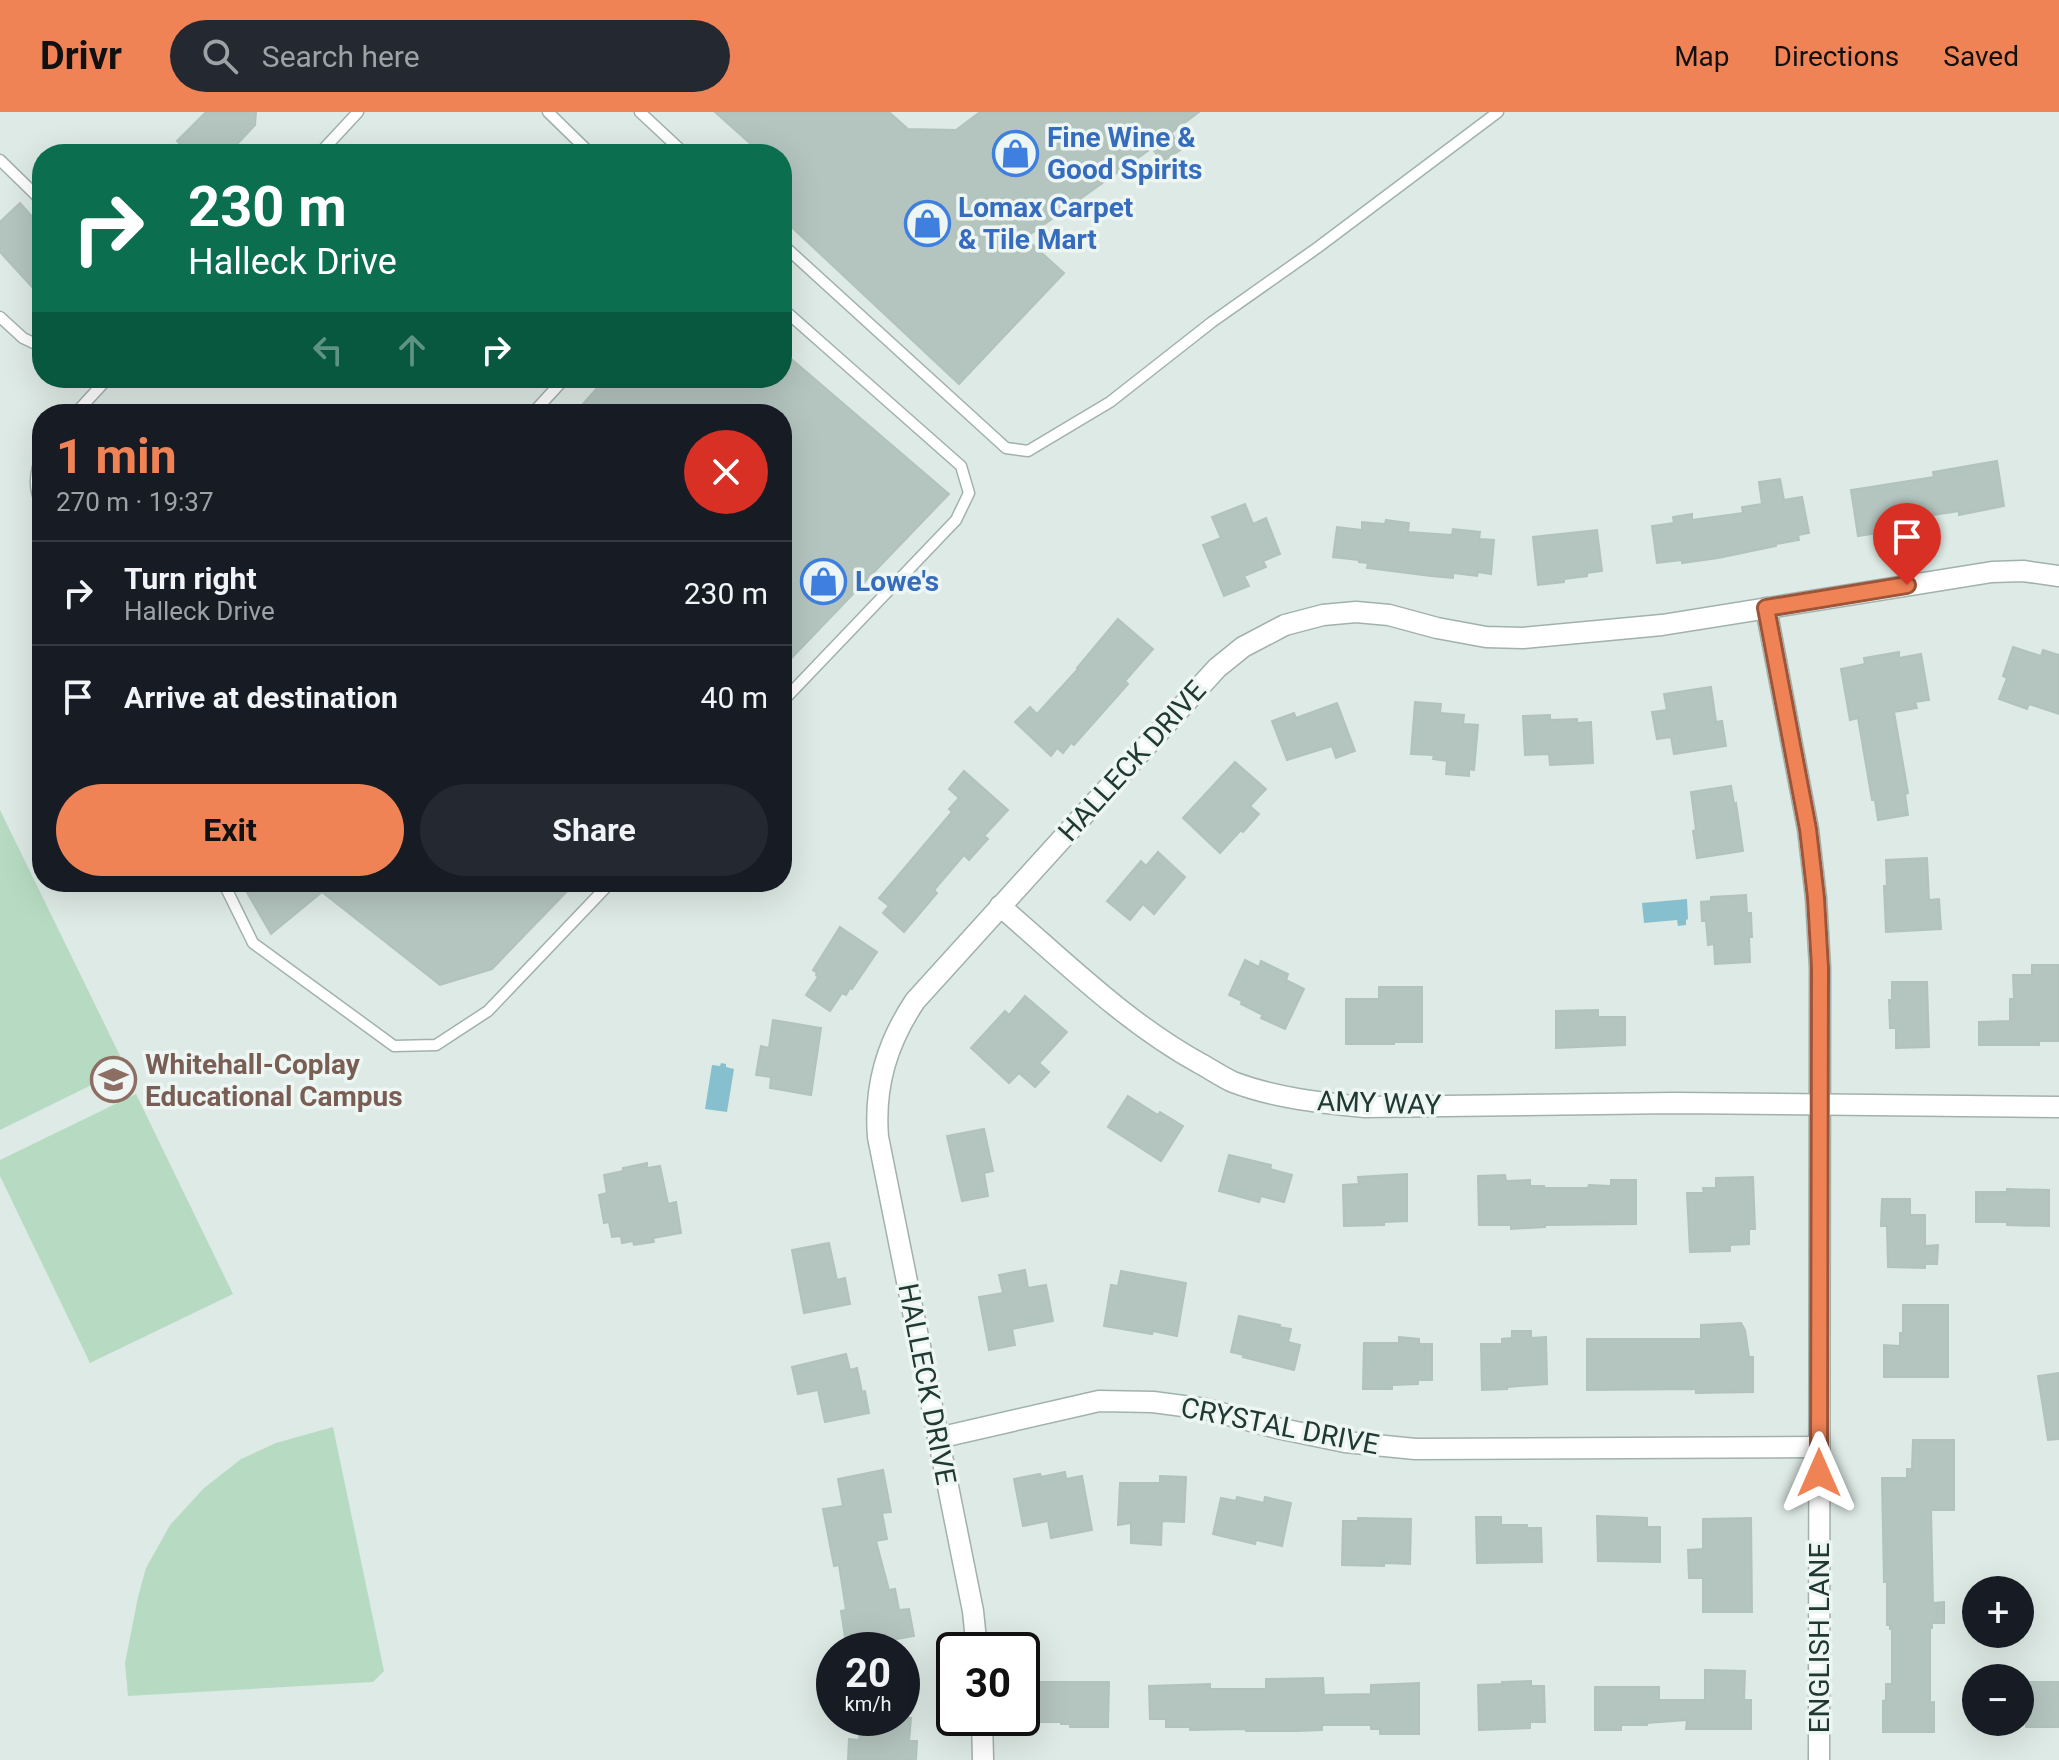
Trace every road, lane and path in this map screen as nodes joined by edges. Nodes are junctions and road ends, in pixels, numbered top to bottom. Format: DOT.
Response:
graph roads {
  1 [pos="358,112"];
  2 [pos="548,112"];
  3 [pos="640,112"];
  4 [pos="1498,112"];
  5 [pos="328,144"];
  6 [pos="581,144"];
  7 [pos="674,144"];
  8 [pos="1,163"];
  9 [pos="32,192"];
  10 [pos="792,253"];
  11 [pos="0,317"];
  12 [pos="792,317"];
  13 [pos="32,342"];
  14 [pos="99,388"];
  15 [pos="556,388"];
  16 [pos="84,404"];
  17 [pos="541,404"];
  18 [pos="2059,576"];
  19 [pos="1766,608"];
  20 [pos="792,692"];
  21 [pos="228,892"];
  22 [pos="601,892"];
  23 [pos="1000,906"];
  24 [pos="1820,1105"];
  25 [pos="2059,1107"];
  26 [pos="938,1438"];
  27 [pos="1819,1447"];
  28 [pos="975,1632"];
  29 [pos="982,1736"];
  30 [pos="983,1760"];
  31 [pos="1819,1760"];
  1 -- 5 [label="lane"];
  2 -- 6 [label="lane"];
  3 -- 7 [label="lane"];
  4 -- 10 [label="lane"];
  8 -- 9 [label="lane"];
  11 -- 13 [label="lane"];
  12 -- 20 [label="lane"];
  14 -- 16 [label="lane"];
  15 -- 17 [label="lane"];
  18 -- 19 [label="street, HALLECK DRIVE"];
  19 -- 23 [label="street, HALLECK DRIVE"];
  19 -- 24 [label="street, ENGLISH LANE"];
  21 -- 22 [label="lane"];
  23 -- 24 [label="street, AMY WAY"];
  23 -- 26 [label="street, HALLECK DRIVE"];
  24 -- 25 [label="street"];
  24 -- 27 [label="street, ENGLISH LANE"];
  26 -- 27 [label="street, CRYSTAL DRIVE"];
  26 -- 28 [label="street, HALLECK DRIVE"];
  27 -- 31 [label="street, ENGLISH LANE"];
  29 -- 30 [label="street"];
}
